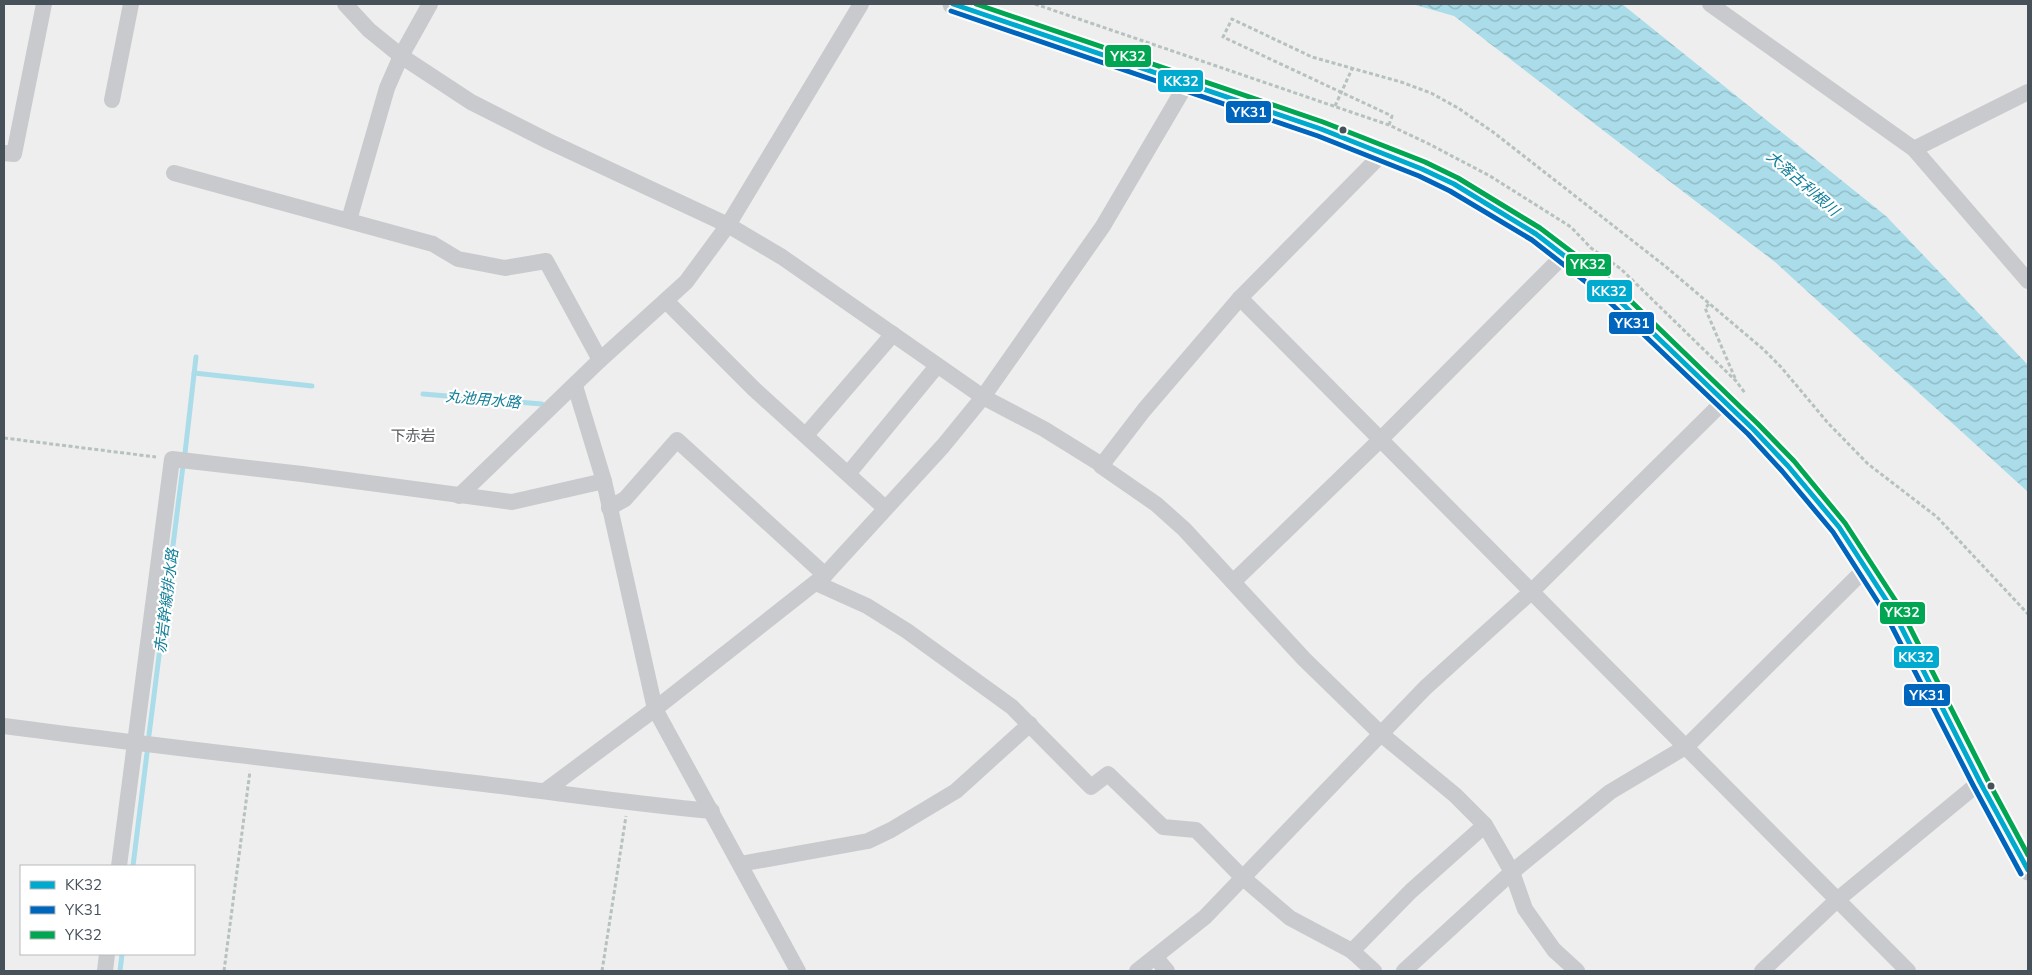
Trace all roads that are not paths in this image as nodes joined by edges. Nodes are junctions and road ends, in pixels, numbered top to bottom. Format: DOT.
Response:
graph roads {
  1 [pos="44,4"];
  2 [pos="131,4"];
  3 [pos="345,4"];
  4 [pos="430,4"];
  5 [pos="861,4"];
  6 [pos="953,4"];
  7 [pos="1710,4"];
  8 [pos="401,56"];
  9 [pos="1186,83"];
  10 [pos="2028,92"];
  11 [pos="112,100"];
  12 [pos="1914,149"];
  13 [pos="4,153"];
  14 [pos="1383,153"];
  15 [pos="174,173"];
  16 [pos="349,220"];
  17 [pos="728,225"];
  18 [pos="1564,255"];
  19 [pos="2028,281"];
  20 [pos="1240,298"];
  21 [pos="666,302"];
  22 [pos="892,334"];
  23 [pos="600,360"];
  24 [pos="938,366"];
  25 [pos="575,386"];
  26 [pos="983,397"];
  27 [pos="1724,401"];
  28 [pos="806,435"];
  29 [pos="1380,440"];
  30 [pos="1102,465"];
  31 [pos="848,474"];
  32 [pos="604,481"];
  33 [pos="459,496"];
  34 [pos="609,508"];
  35 [pos="885,508"];
  36 [pos="1867,568"];
  37 [pos="820,579"];
  38 [pos="1233,582"];
  39 [pos="1531,592"];
  40 [pos="655,709"];
  41 [pos="1030,724"];
  42 [pos="4,726"];
  43 [pos="1381,734"];
  44 [pos="135,744"];
  45 [pos="1687,746"];
  46 [pos="1980,782"];
  47 [pos="545,791"];
  48 [pos="712,811"];
  49 [pos="1485,825"];
  50 [pos="740,864"];
  51 [pos="119,865"];
  52 [pos="2028,870"];
  53 [pos="1512,872"];
  54 [pos="1242,877"];
  55 [pos="1837,900"];
  56 [pos="1352,951"];
  57 [pos="107,955"];
  58 [pos="1155,958"];
  59 [pos="105,971"];
  60 [pos="798,971"];
  61 [pos="1137,971"];
  62 [pos="1166,971"];
  63 [pos="1374,971"];
  64 [pos="1404,971"];
  65 [pos="1577,971"];
  66 [pos="1762,971"];
  67 [pos="1908,971"];
  1 -- 13 [label="street"];
  2 -- 11 [label="street"];
  3 -- 8 [label="street"];
  4 -- 8 [label="street"];
  5 -- 17 [label="street"];
  6 -- 9 [label="main road"];
  7 -- 12 [label="street"];
  8 -- 16 [label="street"];
  8 -- 17 [label="street"];
  9 -- 14 [label="main road"];
  9 -- 26 [label="street"];
  10 -- 12 [label="street"];
  12 -- 19 [label="street"];
  14 -- 18 [label="main road"];
  14 -- 20 [label="street"];
  15 -- 16 [label="street"];
  16 -- 23 [label="street"];
  17 -- 21 [label="street"];
  17 -- 22 [label="street"];
  18 -- 27 [label="main road"];
  18 -- 29 [label="street"];
  20 -- 29 [label="street"];
  20 -- 30 [label="street"];
  21 -- 23 [label="street"];
  21 -- 28 [label="street"];
  22 -- 24 [label="street"];
  22 -- 28 [label="street"];
  23 -- 25 [label="street"];
  24 -- 26 [label="street"];
  24 -- 31 [label="street"];
  25 -- 32 [label="street"];
  25 -- 33 [label="street"];
  26 -- 30 [label="street"];
  26 -- 35 [label="street"];
  27 -- 36 [label="main road"];
  27 -- 39 [label="street"];
  28 -- 31 [label="street"];
  29 -- 38 [label="street"];
  29 -- 39 [label="street"];
  30 -- 38 [label="street"];
  31 -- 35 [label="street"];
  32 -- 33 [label="street"];
  32 -- 34 [label="street"];
  33 -- 44 [label="street"];
  34 -- 37 [label="street"];
  34 -- 40 [label="street"];
  35 -- 37 [label="street"];
  36 -- 45 [label="street"];
  36 -- 46 [label="main road"];
  37 -- 40 [label="street"];
  37 -- 41 [label="street"];
  38 -- 43 [label="street"];
  39 -- 43 [label="street"];
  39 -- 45 [label="street"];
  40 -- 47 [label="street"];
  40 -- 48 [label="street"];
  41 -- 50 [label="street"];
  41 -- 54 [label="street"];
  42 -- 44 [label="street"];
  43 -- 49 [label="street"];
  43 -- 54 [label="street"];
  44 -- 47 [label="street"];
  44 -- 51 [label="street"];
  45 -- 53 [label="street"];
  45 -- 55 [label="street"];
  46 -- 52 [label="main road"];
  46 -- 55 [label="street"];
  47 -- 48 [label="street"];
  48 -- 50 [label="street"];
  49 -- 53 [label="street"];
  49 -- 56 [label="street"];
  50 -- 60 [label="street"];
  53 -- 64 [label="street"];
  53 -- 65 [label="street"];
  54 -- 56 [label="street"];
  54 -- 58 [label="street"];
  55 -- 66 [label="street"];
  55 -- 67 [label="street"];
  56 -- 63 [label="street"];
  57 -- 59 [label="street"];
  58 -- 61 [label="street"];
  58 -- 62 [label="street"];
}
